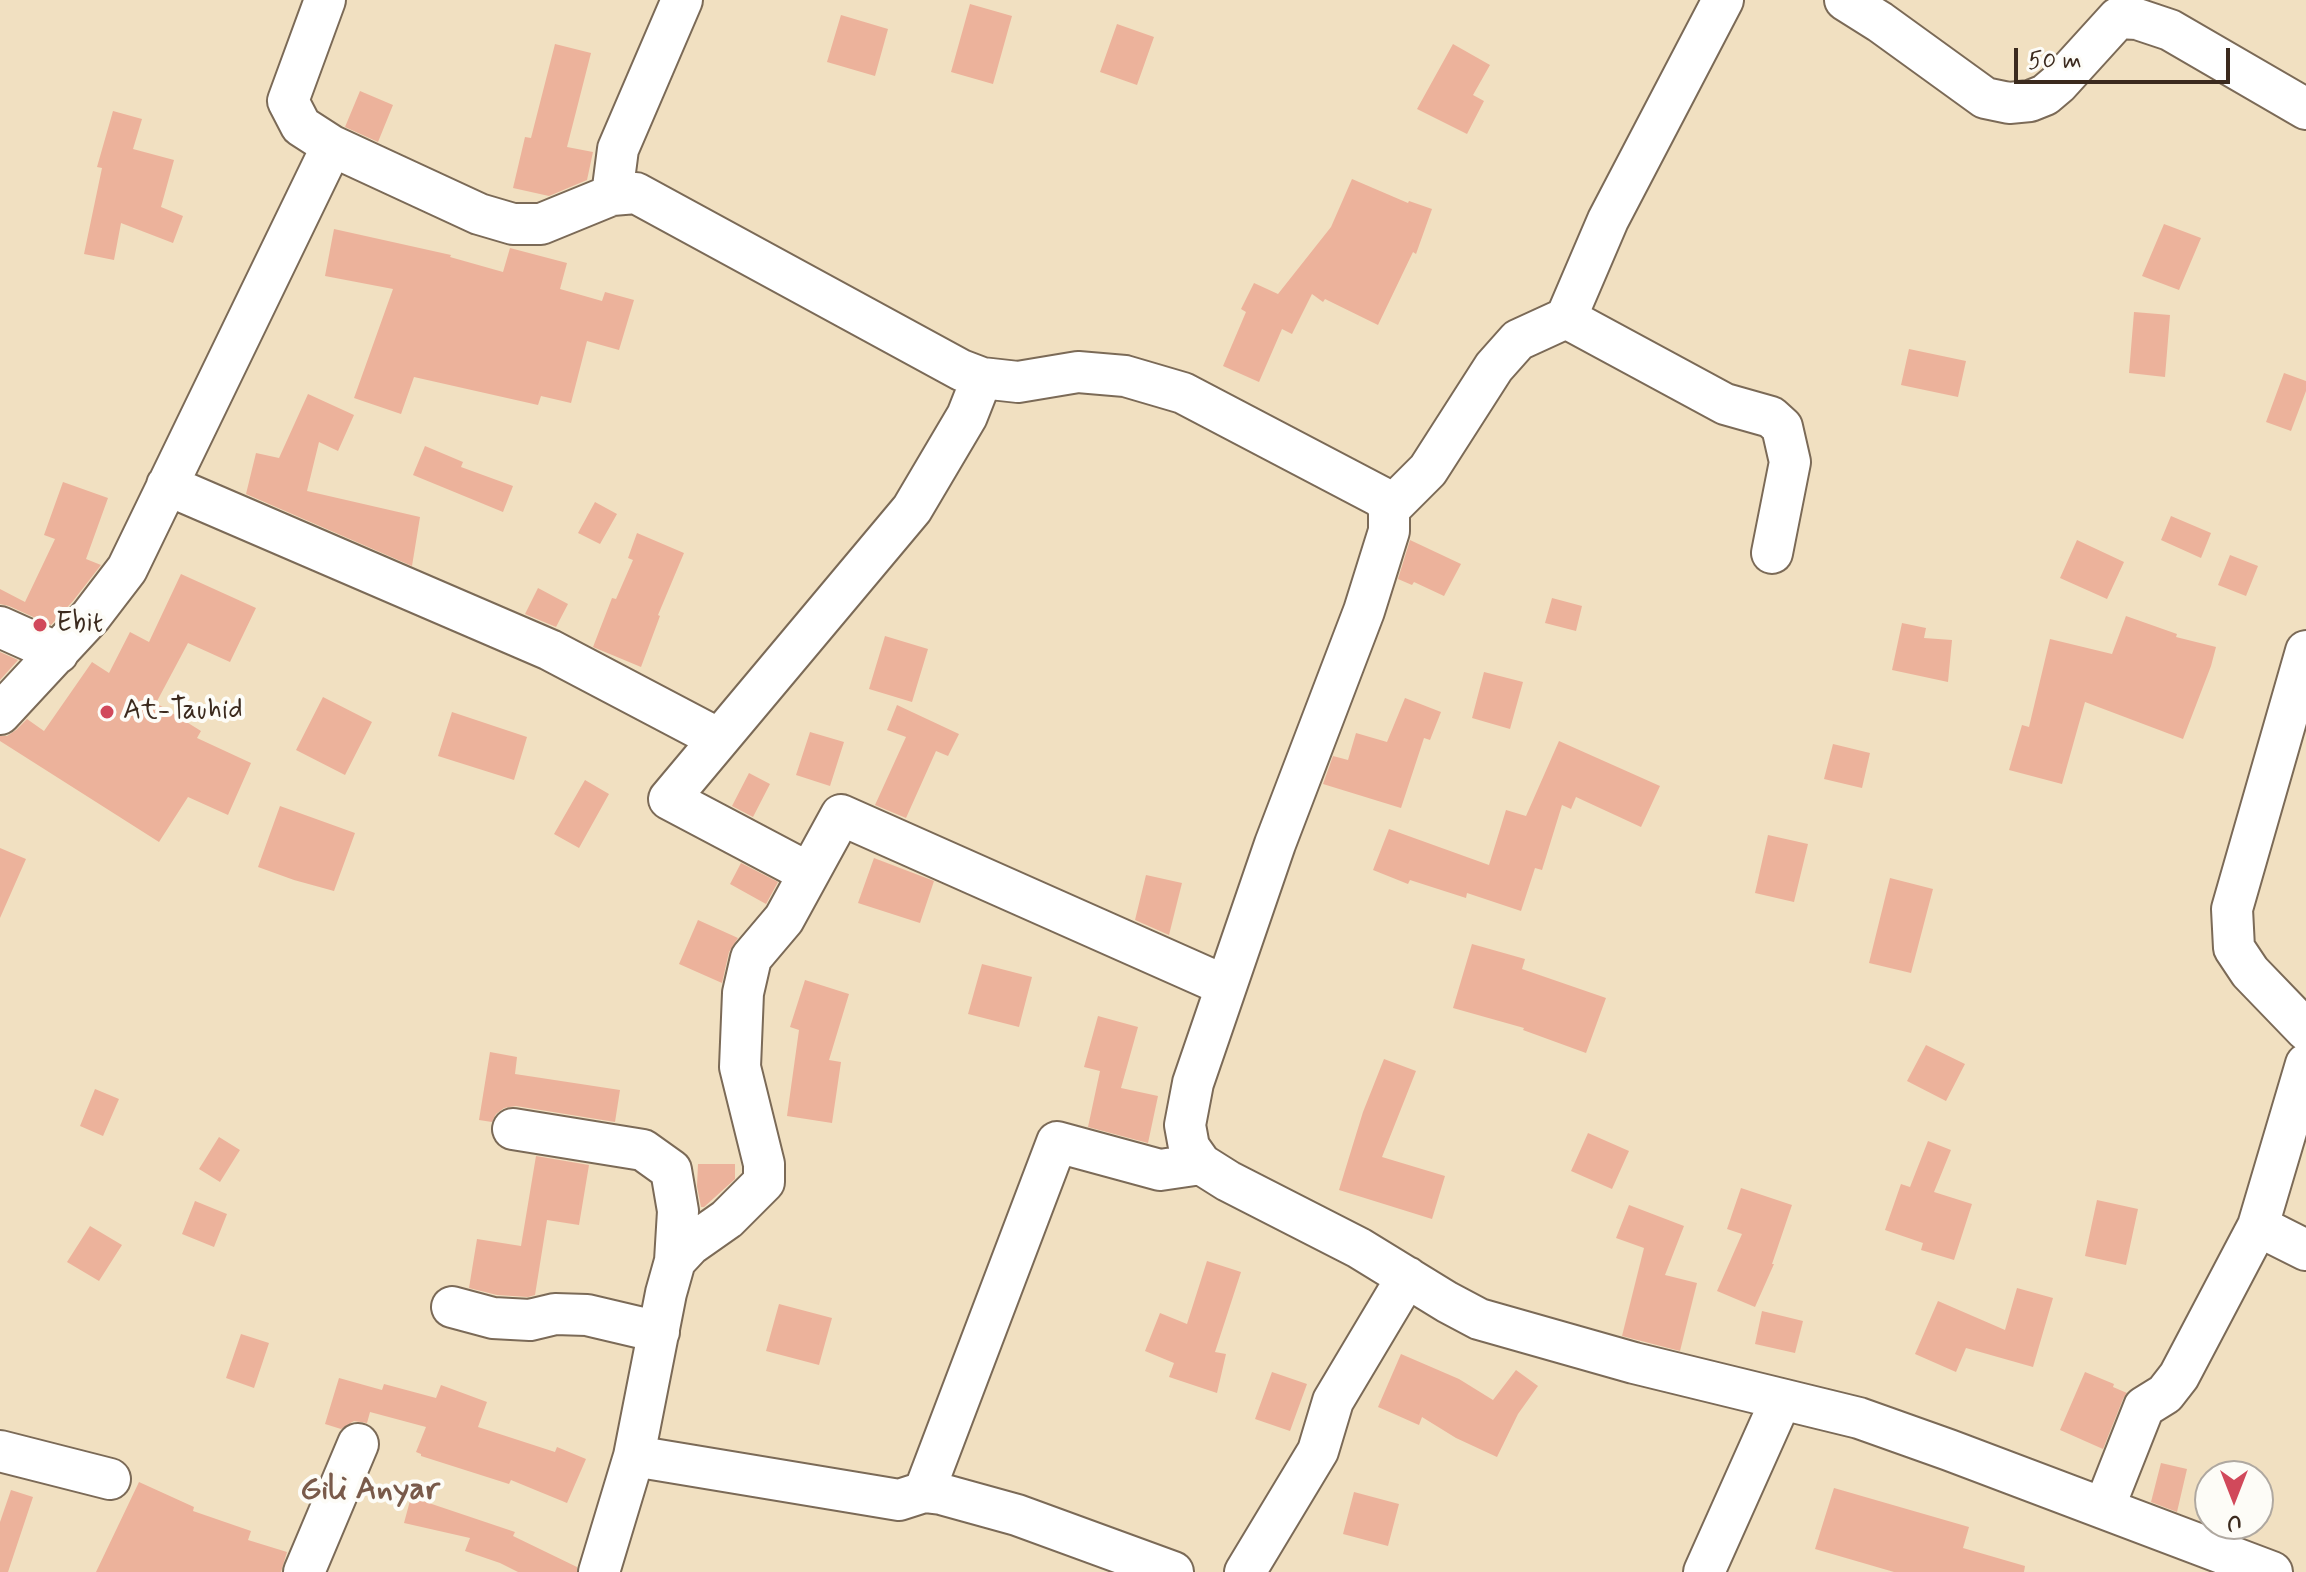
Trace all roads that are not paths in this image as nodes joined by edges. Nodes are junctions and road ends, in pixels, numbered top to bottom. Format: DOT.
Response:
graph roads {
  1 [pos="325,0"];
  2 [pos="682,0"];
  3 [pos="1723,0"];
  4 [pos="1845,0"];
  5 [pos="1890,11"];
  6 [pos="2306,109"];
  7 [pos="332,146"];
  8 [pos="612,195"];
  9 [pos="1566,318"];
  10 [pos="982,378"];
  11 [pos="167,485"];
  12 [pos="1389,509"];
  13 [pos="1772,553"];
  14 [pos="0,627"];
  15 [pos="2306,651"];
  16 [pos="58,653"];
  17 [pos="0,714"];
  18 [pos="719,739"];
  19 [pos="809,873"];
  20 [pos="1226,986"];
  21 [pos="2306,1030"];
  22 [pos="2306,1064"];
  23 [pos="513,1129"];
  24 [pos="1201,1164"];
  25 [pos="2258,1226"];
  26 [pos="2306,1250"];
  27 [pos="675,1261"];
  28 [pos="1407,1277"];
  29 [pos="452,1307"];
  30 [pos="659,1332"];
  31 [pos="1781,1400"];
  32 [pos="358,1444"];
  33 [pos="0,1451"];
  34 [pos="634,1456"];
  35 [pos="110,1479"];
  36 [pos="924,1492"];
  37 [pos="2104,1508"];
  38 [pos="304,1572"];
  39 [pos="599,1572"];
  40 [pos="1173,1572"];
  41 [pos="1245,1572"];
  42 [pos="1704,1572"];
  43 [pos="2272,1572"];
  1 -- 7 [label="street"];
  2 -- 8 [label="street"];
  3 -- 9 [label="street"];
  4 -- 5 [label="street"];
  5 -- 6 [label="street"];
  7 -- 8 [label="street"];
  7 -- 11 [label="street"];
  8 -- 10 [label="street"];
  9 -- 12 [label="street"];
  9 -- 13 [label="street"];
  10 -- 12 [label="street"];
  10 -- 18 [label="street"];
  11 -- 16 [label="street"];
  11 -- 18 [label="street"];
  12 -- 20 [label="street"];
  14 -- 16 [label="street"];
  15 -- 21 [label="street"];
  16 -- 17 [label="street"];
  18 -- 19 [label="street"];
  19 -- 20 [label="street"];
  19 -- 27 [label="street"];
  20 -- 24 [label="street"];
  22 -- 25 [label="street"];
  23 -- 27 [label="street"];
  24 -- 28 [label="street"];
  24 -- 36 [label="street"];
  25 -- 26 [label="street"];
  25 -- 37 [label="street"];
  27 -- 30 [label="street"];
  28 -- 31 [label="street"];
  28 -- 41 [label="street"];
  29 -- 30 [label="street"];
  30 -- 34 [label="street"];
  31 -- 37 [label="street"];
  31 -- 42 [label="street"];
  32 -- 38 [label="street"];
  33 -- 35 [label="street"];
  34 -- 36 [label="street"];
  34 -- 39 [label="street"];
  36 -- 40 [label="street"];
  37 -- 43 [label="street"];
}
